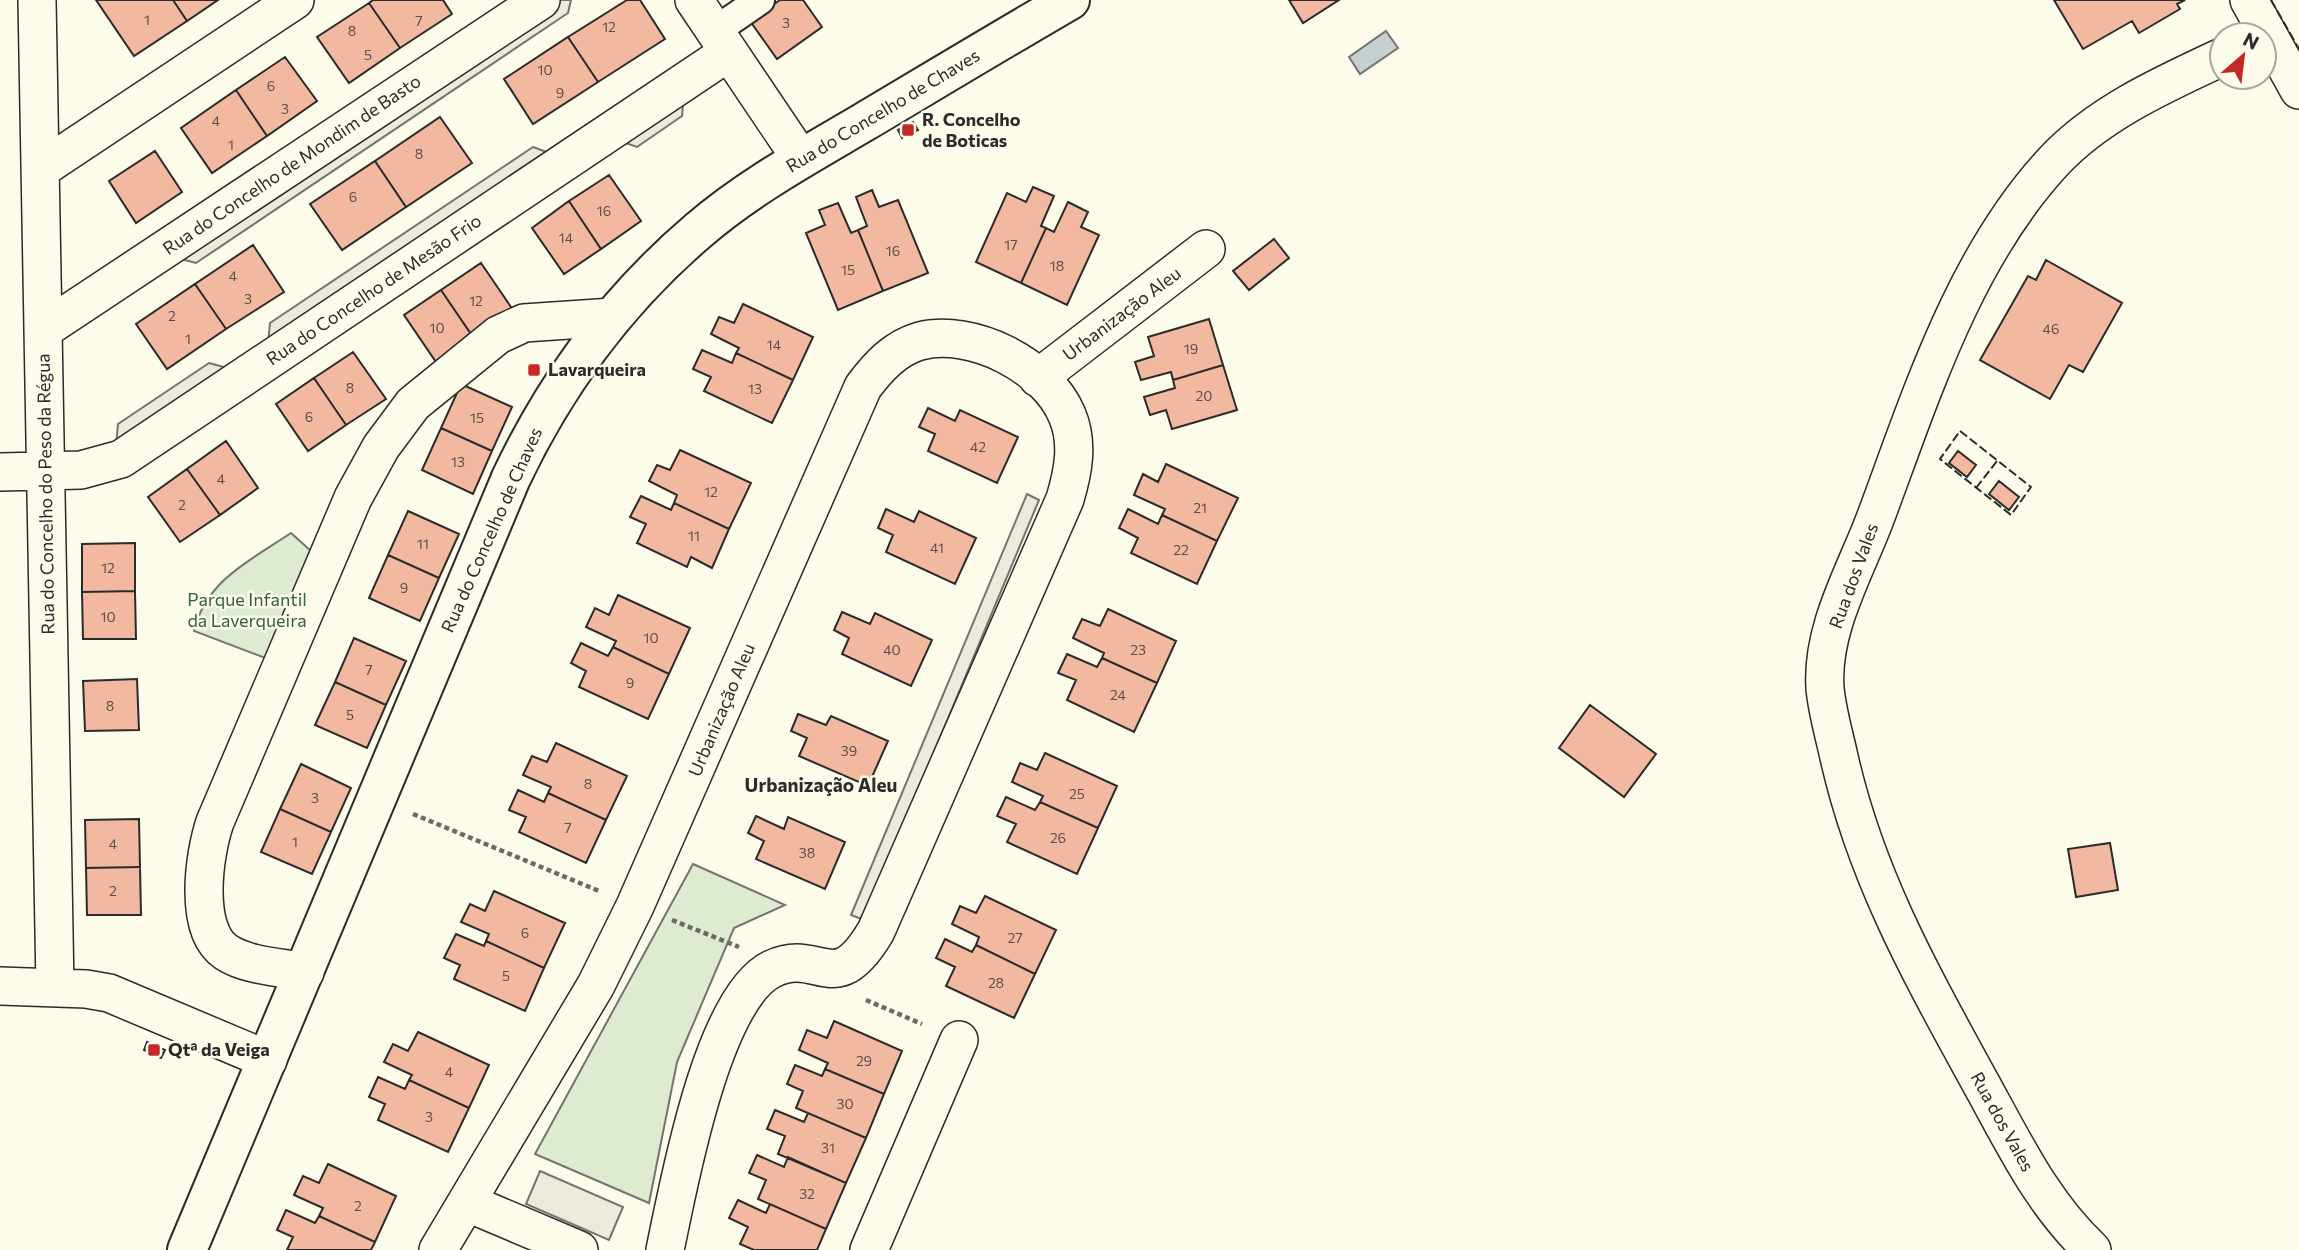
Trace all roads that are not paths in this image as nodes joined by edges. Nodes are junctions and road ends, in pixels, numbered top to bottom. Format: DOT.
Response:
graph roads {
  1 [pos="37,0"];
  2 [pos="295,0"];
  3 [pos="541,0"];
  4 [pos="694,0"];
  5 [pos="760,0"];
  6 [pos="2249,0"];
  7 [pos="1054,4"];
  8 [pos="2259,21"];
  9 [pos="722,42"];
  10 [pos="2278,57"];
  11 [pos="2208,64"];
  12 [pos="2299,90"];
  13 [pos="801,159"];
  14 [pos="41,169"];
  15 [pos="1206,249"];
  16 [pos="613,317"];
  17 [pos="43,330"];
  18 [pos="1038,378"];
  19 [pos="0,472"];
  20 [pos="46,472"];
  21 [pos="305,972"];
  22 [pos="0,986"];
  23 [pos="55,987"];
  24 [pos="958,1040"];
  25 [pos="268,1060"];
  26 [pos="468,1203"];
  27 [pos="187,1250"];
  28 [pos="438,1250"];
  29 [pos="579,1250"];
  30 [pos="665,1250"];
  31 [pos="869,1250"];
  32 [pos="2092,1250"];
  1 -- 14 [label="street, Rua do Concelho do Peso da Régua"];
  2 -- 14 [label="street"];
  3 -- 17 [label="street, Rua do Concelho de Mondim de Basto"];
  4 -- 9 [label="street"];
  5 -- 9 [label="street"];
  6 -- 8 [label="street"];
  7 -- 13 [label="street, Rua do Concelho de Chaves"];
  9 -- 13 [label="street"];
  9 -- 20 [label="street, Rua do Concelho de Mesão Frio"];
  10 -- 12 [label="street"];
  11 -- 32 [label="street, Rua dos Vales"];
  13 -- 16 [label="street, Rua do Concelho de Chaves"];
  14 -- 17 [label="street, Rua do Concelho do Peso da Régua"];
  15 -- 18 [label="street, Urbanização Aleu"];
  16 -- 21 [label="street, Rua do Concelho de Chaves"];
  16 -- 21 [label="street"];
  17 -- 20 [label="street, Rua do Concelho do Peso da Régua"];
  18 -- 26 [label="street, Urbanização Aleu"];
  18 -- 30 [label="street, Urbanização Aleu"];
  19 -- 20 [label="street, Rua do Concelho de Mesão Frio"];
  20 -- 23 [label="street, Rua do Concelho do Peso da Régua"];
  21 -- 25 [label="street, Rua do Concelho de Chaves"];
  22 -- 23 [label="street"];
  23 -- 25 [label="street"];
  24 -- 31 [label="street"];
  25 -- 27 [label="street, Rua do Concelho de Chaves"];
  26 -- 28 [label="street, Urbanização Aleu"];
  26 -- 29 [label="street"];
}
